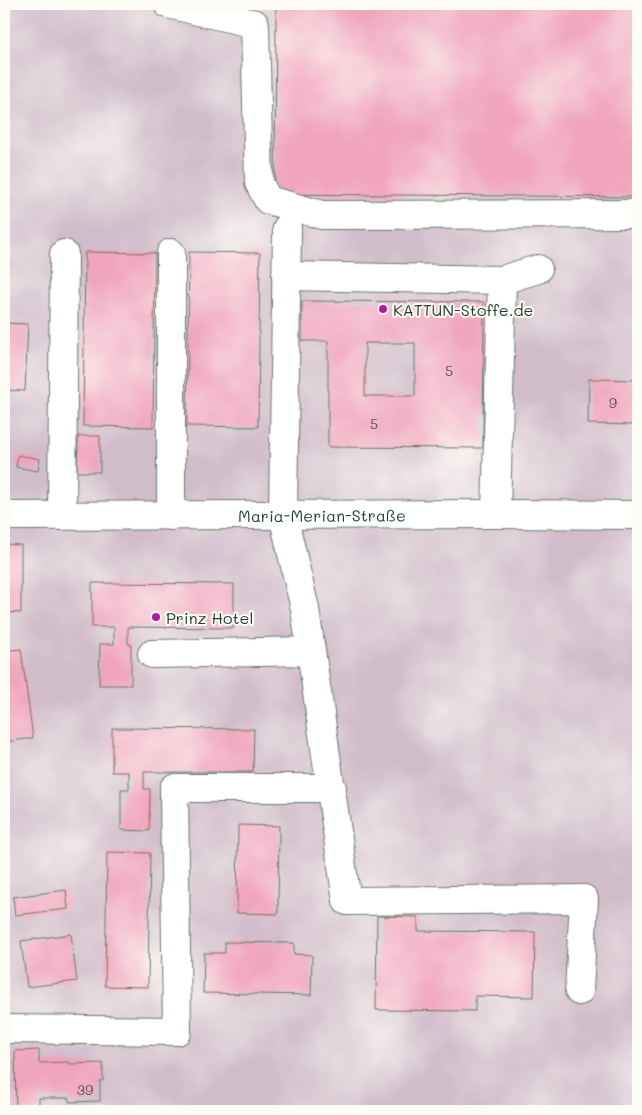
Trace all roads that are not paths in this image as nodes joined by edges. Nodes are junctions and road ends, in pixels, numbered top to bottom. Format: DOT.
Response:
graph roads {
  1 [pos="168,4"];
  2 [pos="638,214"];
  3 [pos="287,228"];
  4 [pos="171,253"];
  5 [pos="64,254"];
  6 [pos="538,269"];
  7 [pos="286,276"];
  8 [pos="502,280"];
  9 [pos="496,514"];
  10 [pos="283,515"];
  11 [pos="4,516"];
  12 [pos="62,516"];
  13 [pos="171,516"];
  14 [pos="638,516"];
  15 [pos="311,651"];
  16 [pos="152,654"];
  17 [pos="332,788"];
  18 [pos="579,991"];
  19 [pos="4,1029"];
  1 -- 2 [label="street"];
  3 -- 7 [label="street"];
  4 -- 13 [label="street"];
  5 -- 12 [label="street"];
  6 -- 8 [label="street"];
  7 -- 8 [label="street"];
  7 -- 10 [label="street"];
  8 -- 9 [label="street"];
  9 -- 10 [label="street, Maria-Merian-Straße"];
  9 -- 14 [label="street, Maria-Merian-Straße"];
  10 -- 13 [label="street, Maria-Merian-Straße"];
  10 -- 15 [label="street"];
  11 -- 12 [label="street, Maria-Merian-Straße"];
  12 -- 13 [label="street, Maria-Merian-Straße"];
  15 -- 16 [label="street"];
  15 -- 17 [label="street"];
  17 -- 18 [label="street"];
  17 -- 19 [label="street"];
}
